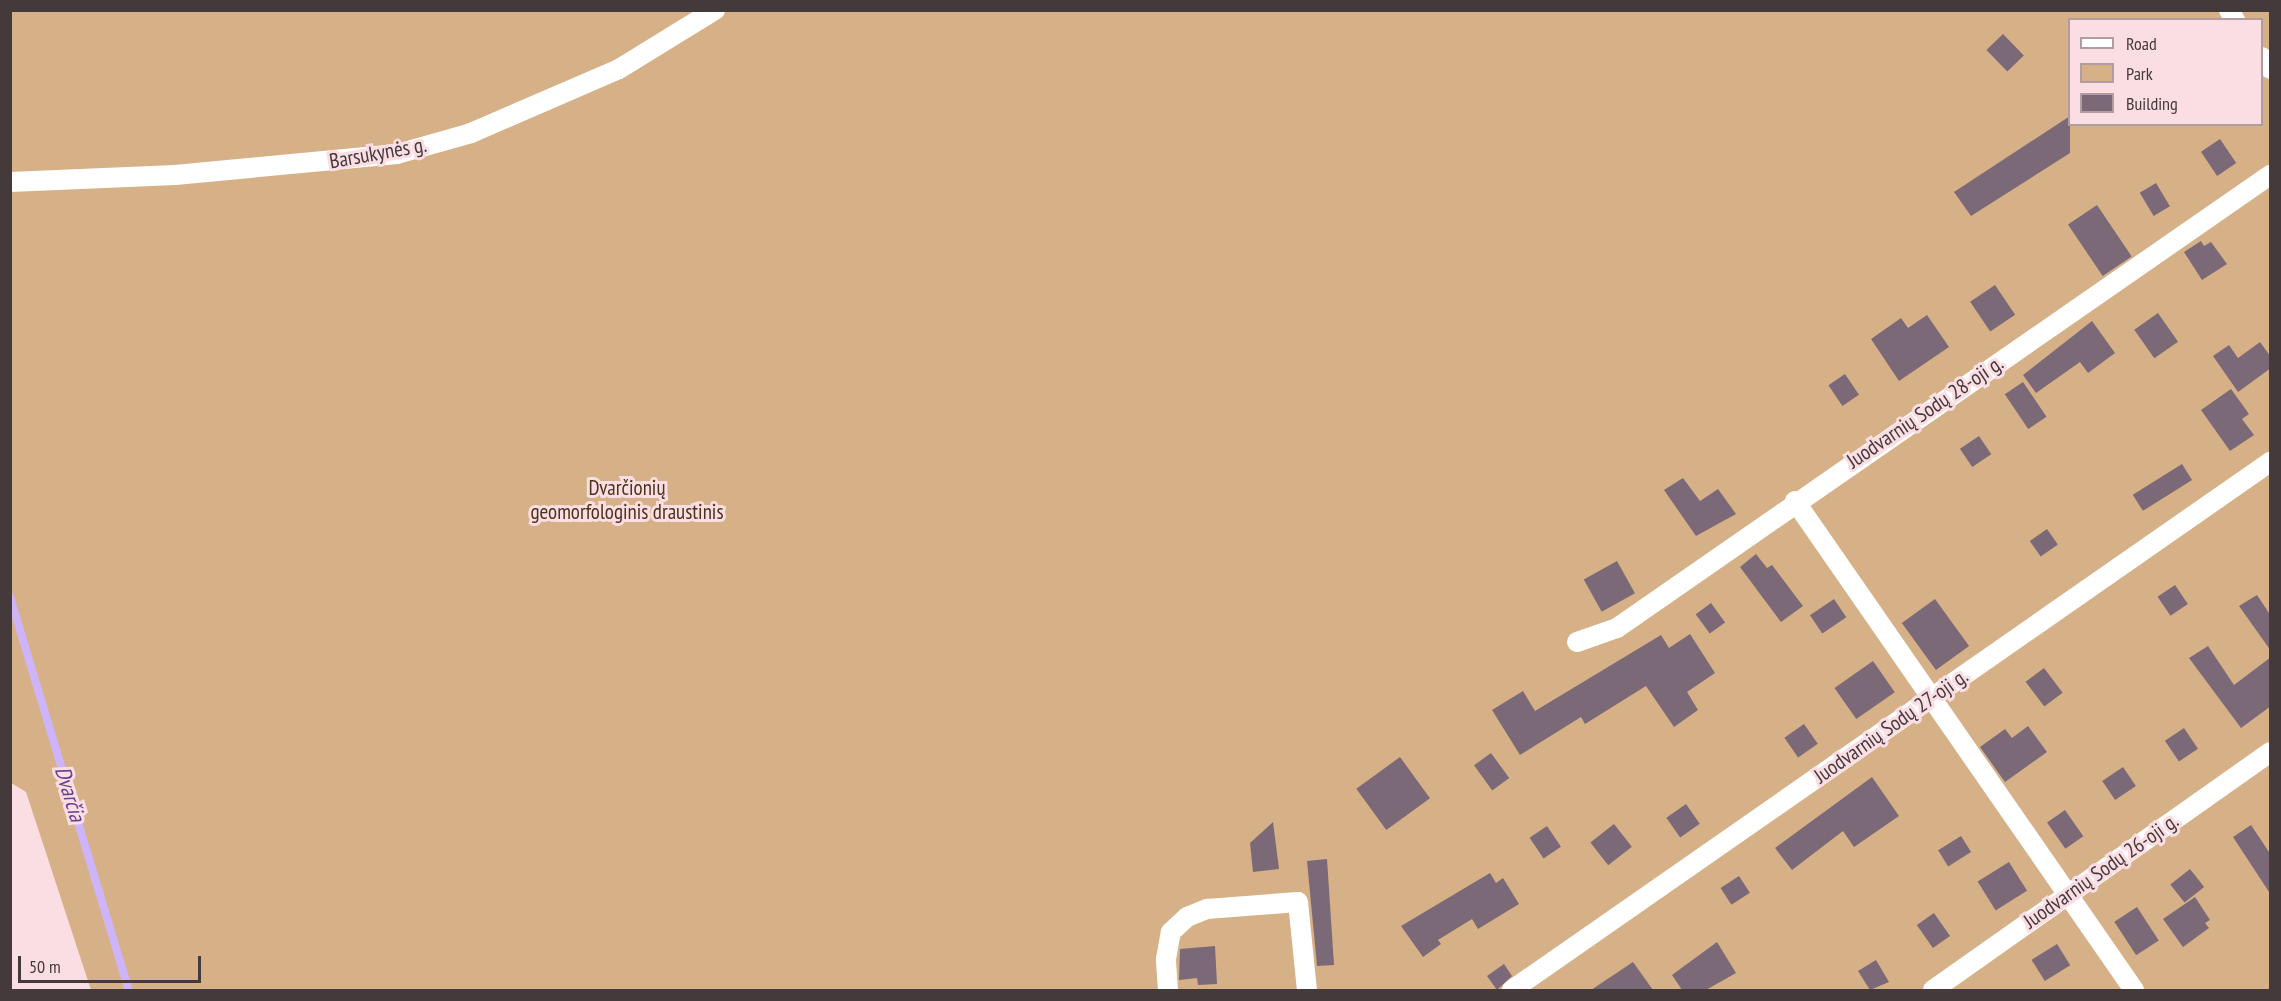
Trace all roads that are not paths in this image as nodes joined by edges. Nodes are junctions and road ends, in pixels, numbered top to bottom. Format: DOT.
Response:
graph roads {
  1 [pos="715,10"];
  2 [pos="2271,175"];
  3 [pos="10,182"];
  4 [pos="2271,462"];
  5 [pos="1795,501"];
  6 [pos="1577,642"];
  7 [pos="1930,698"];
  8 [pos="2271,752"];
  9 [pos="2067,895"];
  10 [pos="1168,990"];
  11 [pos="1306,990"];
  12 [pos="1512,990"];
  13 [pos="1933,990"];
  14 [pos="2134,990"];
  1 -- 3 [label="street, Barsukynės g."];
  2 -- 5 [label="street, Juodvarnių Sodų 28-oji g."];
  4 -- 7 [label="street, Juodvarnių Sodų 27-oji g."];
  5 -- 6 [label="street, Juodvarnių Sodų 28-oji g."];
  5 -- 7 [label="street"];
  7 -- 9 [label="street"];
  7 -- 12 [label="street, Juodvarnių Sodų 27-oji g."];
  8 -- 9 [label="street, Juodvarnių Sodų 26-oji g."];
  9 -- 13 [label="street, Juodvarnių Sodų 26-oji g."];
  9 -- 14 [label="street"];
  10 -- 11 [label="street"];
}
